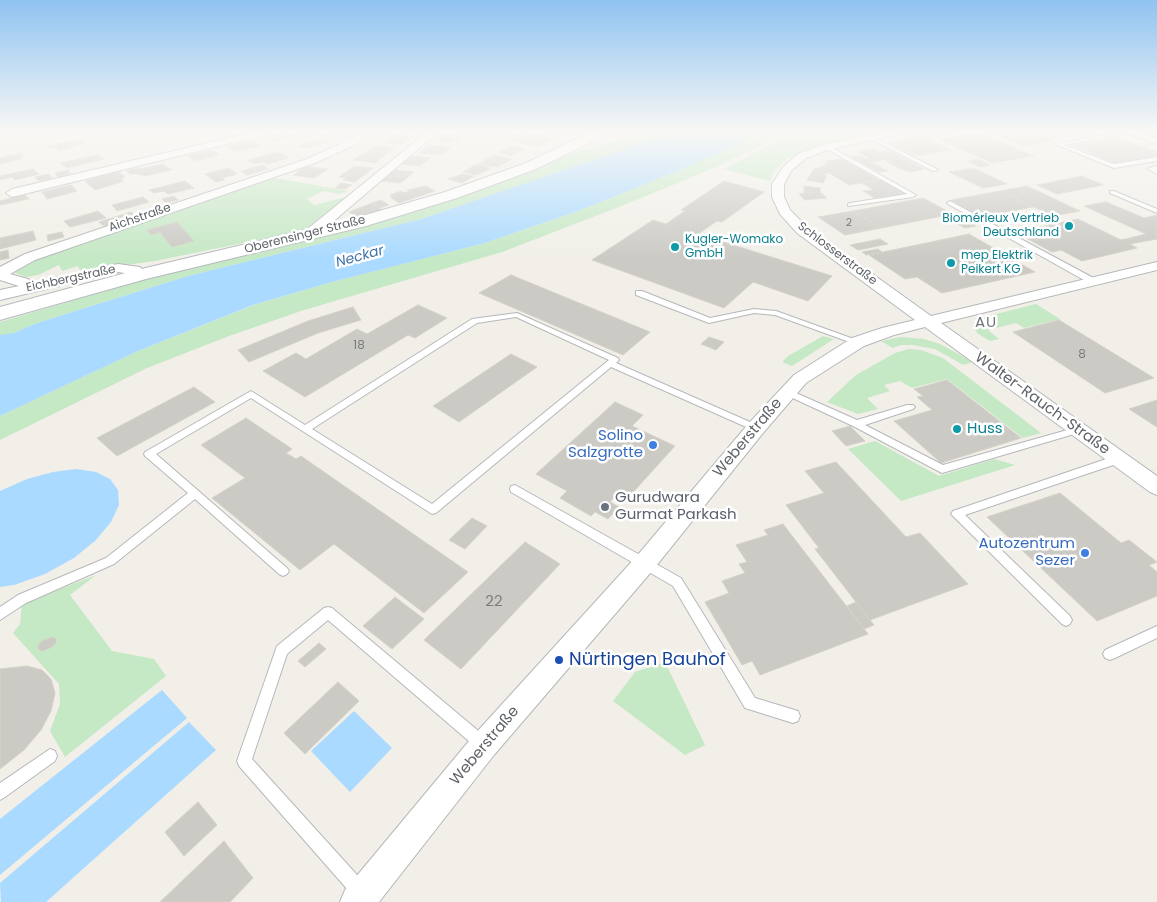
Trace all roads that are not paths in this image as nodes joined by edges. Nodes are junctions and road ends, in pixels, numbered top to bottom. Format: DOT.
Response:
graph roads {
  1 [pos="90,174"];
  2 [pos="272,174"];
  3 [pos="382,174"];
  4 [pos="511,174"];
  5 [pos="784,174"];
  6 [pos="877,174"];
  7 [pos="1112,192"];
  8 [pos="12,193"];
  9 [pos="950,203"];
  10 [pos="850,206"];
  11 [pos="1157,211"];
  12 [pos="310,234"];
  13 [pos="1157,266"];
  14 [pos="140,275"];
  15 [pos="1094,282"];
  16 [pos="28,288"];
  17 [pos="638,293"];
  18 [pos="0,295"];
  19 [pos="0,314"];
  20 [pos="926,320"];
  21 [pos="858,342"];
  22 [pos="611,364"];
  23 [pos="787,392"];
  24 [pos="910,407"];
  25 [pos="856,424"];
  26 [pos="756,428"];
  27 [pos="305,429"];
  28 [pos="1078,430"];
  29 [pos="1118,459"];
  30 [pos="1157,487"];
  31 [pos="515,489"];
  32 [pos="195,492"];
  33 [pos="644,564"];
  34 [pos="283,570"];
  35 [pos="0,614"];
  36 [pos="1066,620"];
  37 [pos="1157,632"];
  38 [pos="1110,654"];
  39 [pos="793,716"];
  40 [pos="484,745"];
  41 [pos="50,756"];
  42 [pos="0,792"];
  43 [pos="360,898"];
  1 -- 8 [label="street"];
  2 -- 16 [label="street, Aichstraße"];
  3 -- 12 [label="street"];
  4 -- 12 [label="street, Oberensinger Straße"];
  5 -- 20 [label="street, Schlosserstraße"];
  6 -- 10 [label="lane"];
  7 -- 11 [label="lane"];
  9 -- 15 [label="lane"];
  12 -- 14 [label="street, Oberensinger Straße"];
  13 -- 15 [label="street, Weberstraße"];
  14 -- 16 [label="street, Eichbergstraße"];
  14 -- 19 [label="street, Oberensinger Straße"];
  15 -- 20 [label="street, Weberstraße"];
  16 -- 18 [label="street, Eichbergstraße"];
  17 -- 21 [label="lane"];
  20 -- 21 [label="street, Weberstraße"];
  20 -- 28 [label="street, Walter-Rauch-Straße"];
  21 -- 23 [label="street, Weberstraße"];
  22 -- 26 [label="lane"];
  22 -- 27 [label="lane"];
  22 -- 27 [label="lane"];
  23 -- 25 [label="lane"];
  23 -- 26 [label="street, Weberstraße"];
  24 -- 25 [label="lane"];
  25 -- 28 [label="lane"];
  26 -- 33 [label="street, Weberstraße"];
  27 -- 32 [label="lane"];
  28 -- 29 [label="street, Walter-Rauch-Straße"];
  29 -- 30 [label="street, Walter-Rauch-Straße"];
  29 -- 36 [label="lane"];
  31 -- 33 [label="lane"];
  32 -- 34 [label="lane"];
  32 -- 35 [label="lane"];
  33 -- 39 [label="lane"];
  33 -- 40 [label="street, Weberstraße"];
  37 -- 38 [label="lane"];
  40 -- 43 [label="street, Weberstraße"];
  40 -- 43 [label="lane"];
  41 -- 42 [label="lane"];
}
